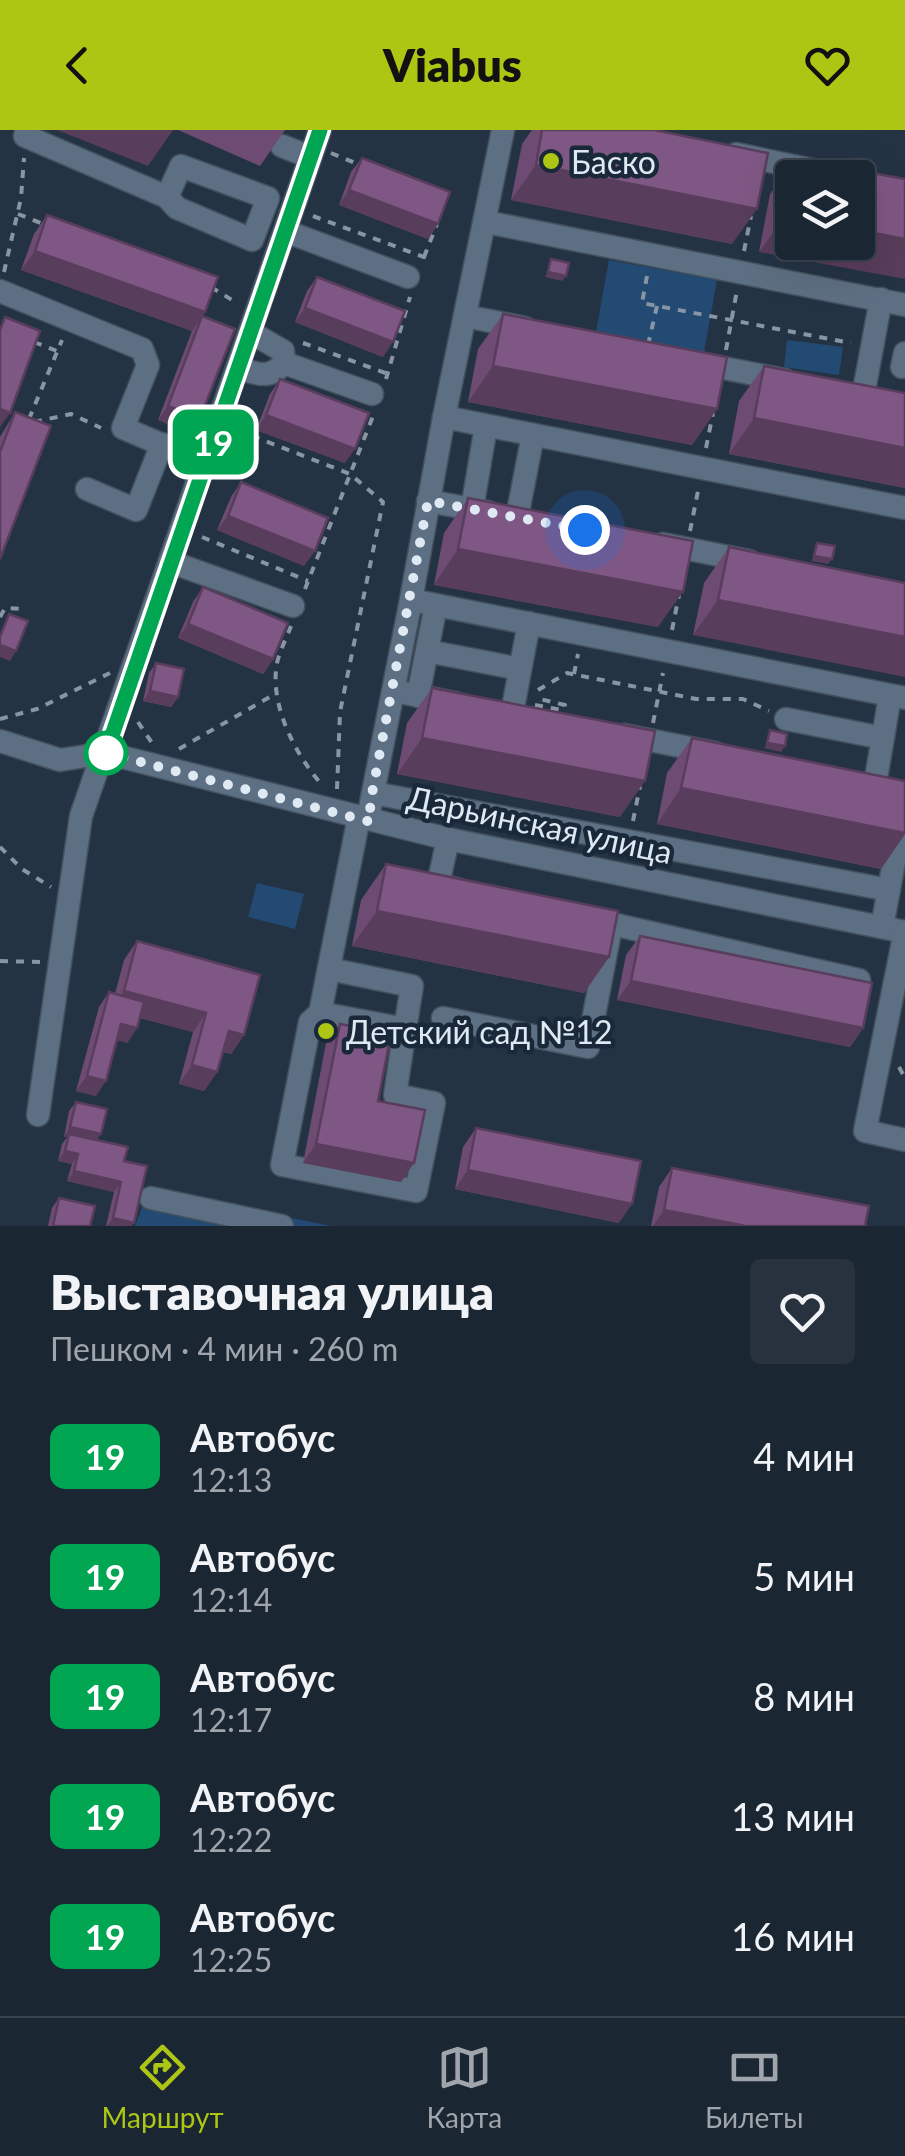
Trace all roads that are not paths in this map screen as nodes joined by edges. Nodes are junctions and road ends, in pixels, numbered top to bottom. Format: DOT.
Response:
graph roads {
  1 [pos="1,130"];
  2 [pos="504,130"];
  3 [pos="26,133"];
  4 [pos="315,144"];
  5 [pos="282,146"];
  6 [pos="705,148"];
  7 [pos="775,162"];
  8 [pos="166,197"];
  9 [pos="268,198"];
  10 [pos="294,206"];
  11 [pos="486,222"];
  12 [pos="285,231"];
  13 [pos="408,277"];
  14 [pos="0,291"];
  15 [pos="881,300"];
  16 [pos="905,305"];
  17 [pos="464,316"];
  18 [pos="252,326"];
  19 [pos="554,334"];
  20 [pos="647,352"];
  21 [pos="284,363"];
  22 [pos="238,368"];
  23 [pos="810,385"];
  24 [pos="377,397"];
  25 [pos="891,402"];
  26 [pos="444,417"];
  27 [pos="486,426"];
  28 [pos="534,435"];
  29 [pos="162,444"];
  30 [pos="205,463"];
  31 [pos="87,490"];
  32 [pos="428,501"];
  33 [pos="905,508"];
  34 [pos="472,509"];
  35 [pos="630,538"];
  36 [pos="171,562"];
  37 [pos="778,567"];
  38 [pos="410,600"];
  39 [pos="297,605"];
  40 [pos="436,605"];
  41 [pos="529,622"];
  42 [pos="426,652"];
  43 [pos="520,669"];
  44 [pos="394,691"];
  45 [pos="418,696"];
  46 [pos="898,697"];
  47 [pos="786,719"];
  48 [pos="591,729"];
  49 [pos="883,738"];
  50 [pos="0,741"];
  51 [pos="106,753"];
  52 [pos="743,759"];
  53 [pos="905,790"];
  54 [pos="372,793"];
  55 [pos="905,802"];
  56 [pos="365,819"];
  57 [pos="448,839"];
  58 [pos="889,890"];
  59 [pos="476,894"];
  60 [pos="554,911"];
  61 [pos="612,924"];
  62 [pos="897,931"];
  63 [pos="329,968"];
  64 [pos="901,968"];
  65 [pos="859,980"];
  66 [pos="320,1013"];
  67 [pos="443,1018"];
  68 [pos="405,1030"];
  69 [pos="38,1116"];
  70 [pos="905,1140"];
  71 [pos="151,1198"];
  72 [pos="282,1226"];
  1 -- 3 [label="street"];
  2 -- 11 [label="street"];
  3 -- 8 [label="street"];
  4 -- 5 [label="street"];
  4 -- 10 [label="street"];
  6 -- 7 [label="street"];
  8 -- 9 [label="street"];
  8 -- 9 [label="street"];
  9 -- 10 [label="street"];
  10 -- 12 [label="street"];
  11 -- 15 [label="street"];
  11 -- 17 [label="street"];
  12 -- 13 [label="street"];
  12 -- 18 [label="street"];
  14 -- 29 [label="street"];
  15 -- 16 [label="street"];
  15 -- 25 [label="street"];
  17 -- 19 [label="street"];
  17 -- 26 [label="street"];
  18 -- 21 [label="street"];
  18 -- 22 [label="street"];
  20 -- 23 [label="street"];
  21 -- 22 [label="street"];
  21 -- 24 [label="street"];
  22 -- 30 [label="street"];
  26 -- 27 [label="street"];
  26 -- 32 [label="street"];
  27 -- 28 [label="street"];
  27 -- 34 [label="street"];
  28 -- 33 [label="street"];
  28 -- 34 [label="street"];
  29 -- 30 [label="street"];
  29 -- 31 [label="street"];
  30 -- 36 [label="street"];
  32 -- 34 [label="street"];
  32 -- 38 [label="street"];
  35 -- 37 [label="street"];
  36 -- 39 [label="street"];
  36 -- 51 [label="street"];
  38 -- 40 [label="street"];
  38 -- 44 [label="street"];
  40 -- 41 [label="street"];
  40 -- 42 [label="street"];
  41 -- 43 [label="street"];
  41 -- 46 [label="street"];
  42 -- 43 [label="street"];
  42 -- 45 [label="street"];
  43 -- 45 [label="street"];
  44 -- 45 [label="street"];
  44 -- 54 [label="street"];
  46 -- 49 [label="street"];
  47 -- 49 [label="street"];
  48 -- 52 [label="street"];
  49 -- 53 [label="street"];
  50 -- 51 [label="street, Дарьинская улица"];
  51 -- 56 [label="street, Дарьинская улица"];
  51 -- 69 [label="street"];
  54 -- 56 [label="street"];
  54 -- 58 [label="street"];
  55 -- 58 [label="street"];
  56 -- 57 [label="street, Дарьинская улица"];
  56 -- 63 [label="street"];
  57 -- 59 [label="street"];
  57 -- 62 [label="street, Дарьинская улица"];
  58 -- 62 [label="street"];
  60 -- 61 [label="street"];
  61 -- 65 [label="street"];
  61 -- 67 [label="street"];
  62 -- 64 [label="street"];
  63 -- 66 [label="street"];
  63 -- 68 [label="street"];
  64 -- 70 [label="street"];
  66 -- 68 [label="street"];
  66 -- 68 [label="street"];
  71 -- 72 [label="street"];
}
